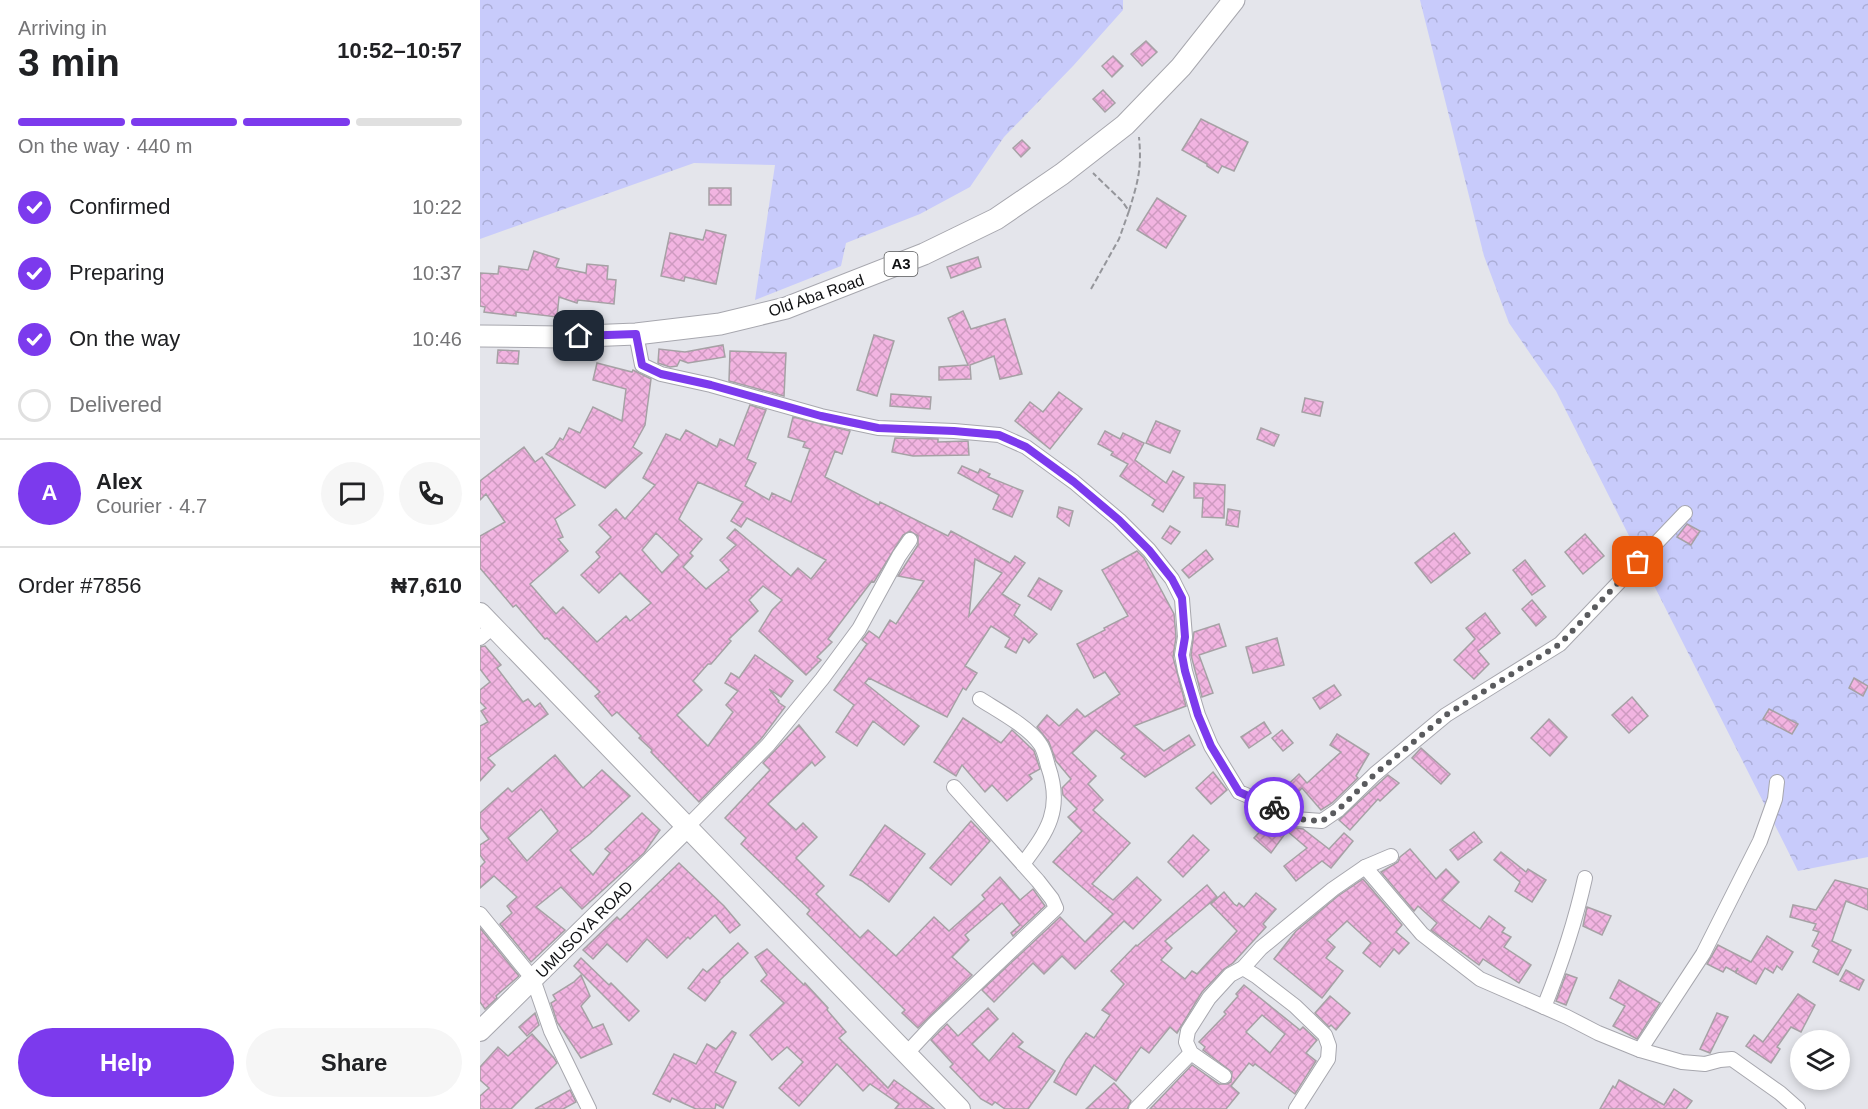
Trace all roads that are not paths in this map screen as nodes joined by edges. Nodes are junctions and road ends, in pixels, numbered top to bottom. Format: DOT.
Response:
graph roads {
  1 [pos="1234,0"];
  2 [pos="636,334"];
  3 [pos="480,336"];
  4 [pos="1685,513"];
  5 [pos="910,540"];
  6 [pos="484,626"];
  7 [pos="981,699"];
  8 [pos="1778,782"];
  9 [pos="954,787"];
  10 [pos="688,826"];
  11 [pos="1391,856"];
  12 [pos="1023,864"];
  13 [pos="1365,867"];
  14 [pos="1585,878"];
  15 [pos="480,914"];
  16 [pos="1243,968"];
  17 [pos="533,979"];
  18 [pos="1544,1007"];
  19 [pos="480,1031"];
  20 [pos="1640,1050"];
  21 [pos="907,1053"];
  22 [pos="1191,1053"];
  23 [pos="1224,1076"];
  24 [pos="589,1109"];
  25 [pos="960,1109"];
  26 [pos="1136,1109"];
  27 [pos="1296,1109"];
  28 [pos="1798,1109"];
  1 -- 2 [label="main road, Old Aba Road / A3"];
  2 -- 3 [label="main road, Old Aba Road / A3"];
  2 -- 4 [label="street"];
  5 -- 10 [label="street"];
  6 -- 10 [label="main road"];
  7 -- 12 [label="street"];
  8 -- 20 [label="street"];
  9 -- 12 [label="street"];
  10 -- 17 [label="main road, UMUSOYA ROAD"];
  10 -- 21 [label="main road"];
  11 -- 13 [label="street"];
  12 -- 21 [label="street"];
  13 -- 16 [label="street"];
  13 -- 18 [label="street"];
  14 -- 18 [label="street"];
  15 -- 17 [label="street"];
  16 -- 22 [label="street"];
  16 -- 27 [label="street"];
  17 -- 19 [label="main road, UMUSOYA ROAD"];
  17 -- 24 [label="street"];
  18 -- 20 [label="street"];
  20 -- 28 [label="street"];
  21 -- 25 [label="main road"];
  22 -- 23 [label="street"];
  22 -- 26 [label="street"];
}
